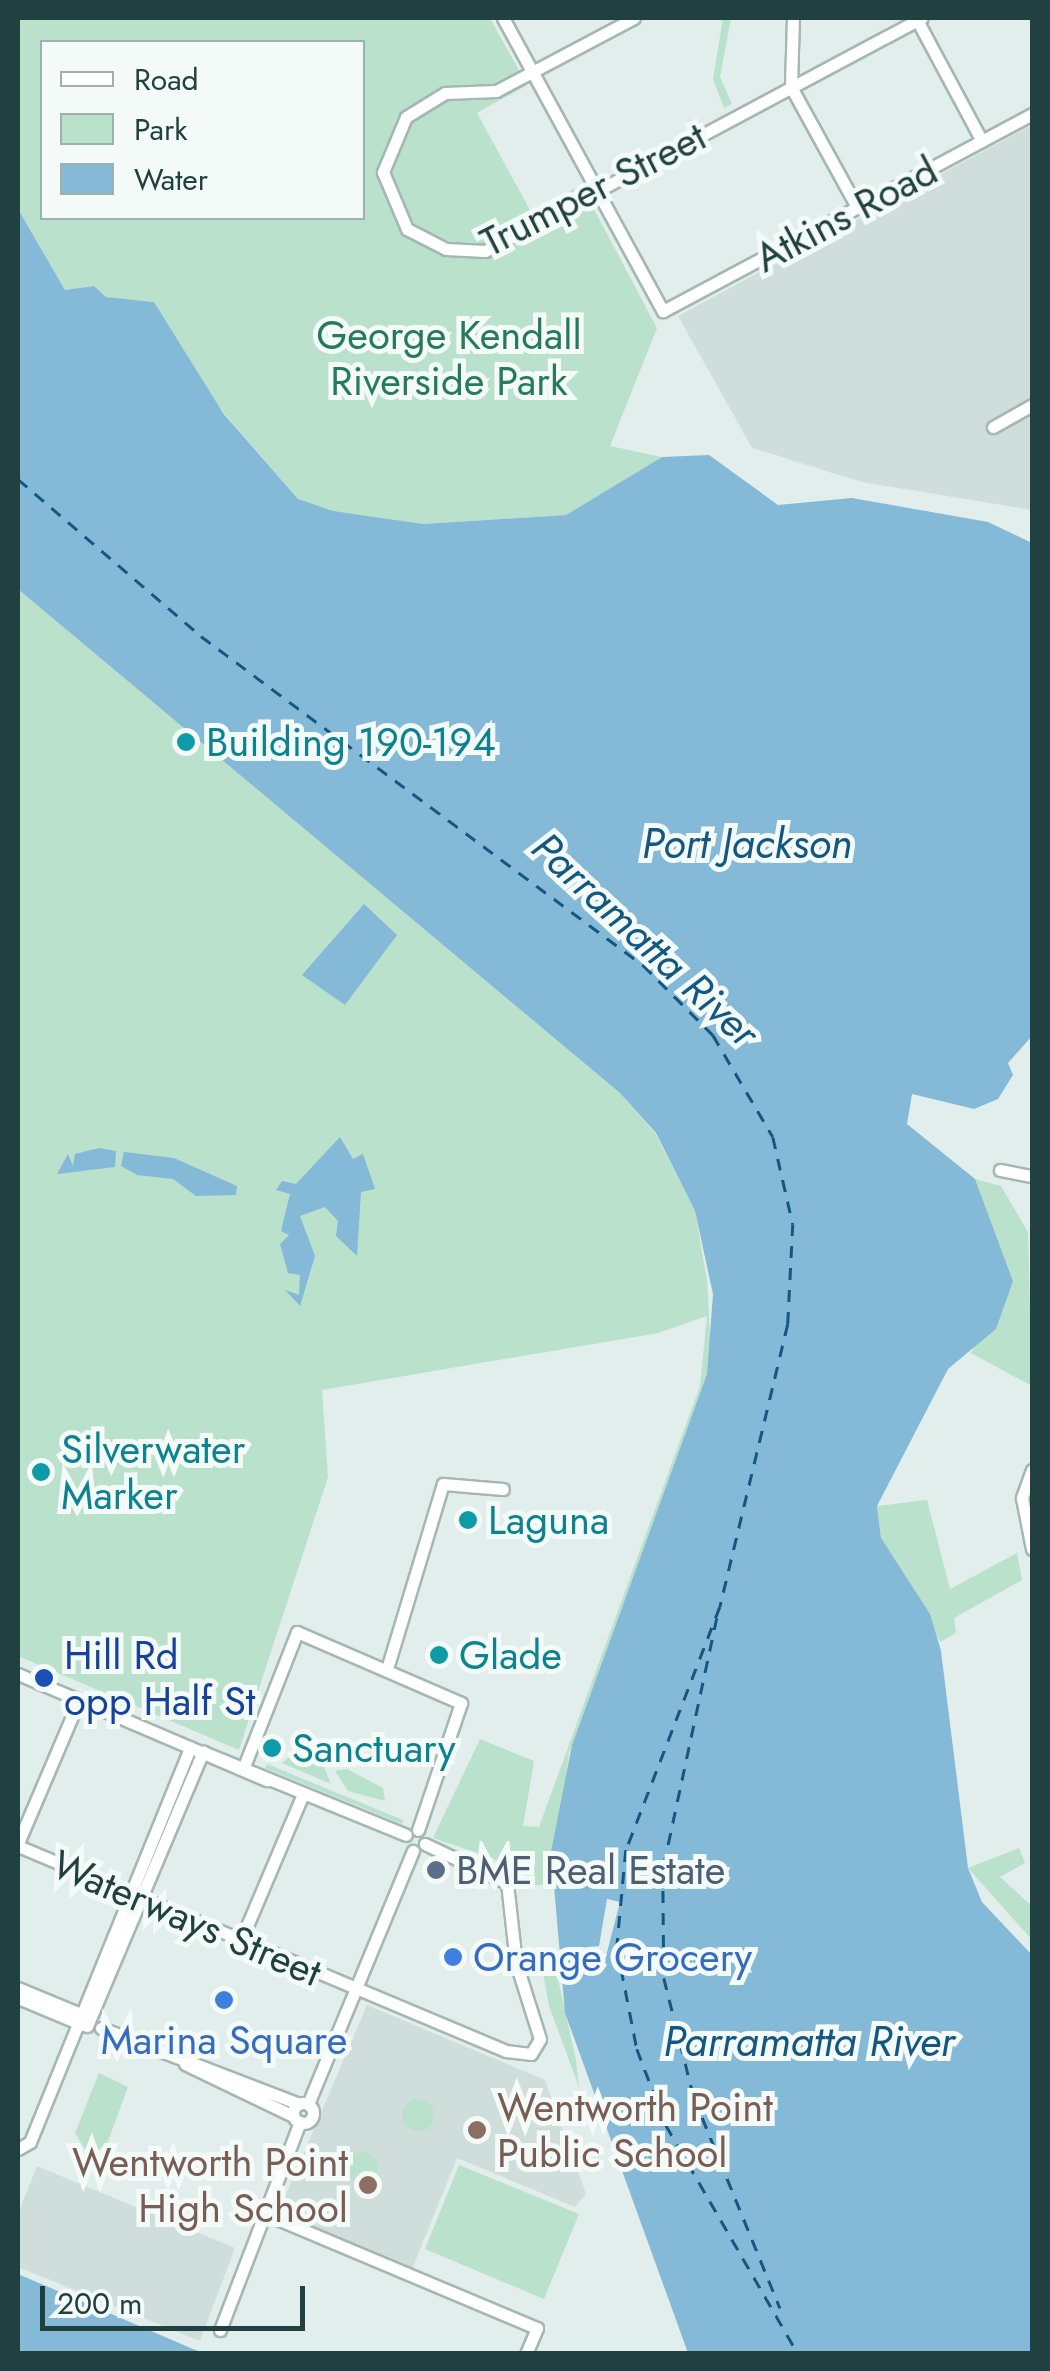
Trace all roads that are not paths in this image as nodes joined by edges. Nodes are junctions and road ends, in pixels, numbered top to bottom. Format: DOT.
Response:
graph roads {
  1 [pos="503,18"];
  2 [pos="634,18"];
  3 [pos="793,18"];
  4 [pos="919,19"];
  5 [pos="532,72"];
  6 [pos="791,87"];
  7 [pos="1032,114"];
  8 [pos="982,140"];
  9 [pos="595,192"];
  10 [pos="858,207"];
  11 [pos="1032,405"];
  12 [pos="992,426"];
  13 [pos="1000,1170"];
  14 [pos="1032,1176"];
  15 [pos="1032,1470"];
  16 [pos="503,1490"];
  17 [pos="1032,1549"];
  18 [pos="387,1669"];
  19 [pos="18,1674"];
  20 [pos="78,1700"];
  21 [pos="196,1749"];
  22 [pos="246,1764"];
  23 [pos="267,1780"];
  24 [pos="303,1794"];
  25 [pos="412,1833"];
  26 [pos="18,1842"];
  27 [pos="419,1848"];
  28 [pos="135,1896"];
  29 [pos="242,1940"];
  30 [pos="18,1988"];
  31 [pos="357,1989"];
  32 [pos="18,1998"];
  33 [pos="83,2020"];
  34 [pos="300,2112"];
  35 [pos="18,2149"];
  36 [pos="263,2213"];
  37 [pos="220,2330"];
  38 [pos="526,2354"];
  1 -- 5 [label="street"];
  2 -- 5 [label="street"];
  3 -- 6 [label="street"];
  4 -- 6 [label="street, Trumper Street"];
  4 -- 8 [label="street"];
  5 -- 9 [label="street"];
  5 -- 9 [label="street, Trumper Street"];
  6 -- 9 [label="street, Trumper Street"];
  6 -- 10 [label="street"];
  7 -- 8 [label="street, Atkins Road"];
  8 -- 10 [label="street, Atkins Road"];
  9 -- 10 [label="street, Atkins Road"];
  11 -- 12 [label="street"];
  13 -- 14 [label="street"];
  15 -- 17 [label="street"];
  16 -- 18 [label="street"];
  18 -- 22 [label="street"];
  18 -- 25 [label="street"];
  19 -- 20 [label="street"];
  20 -- 21 [label="street"];
  20 -- 26 [label="street"];
  21 -- 22 [label="street"];
  21 -- 23 [label="street"];
  21 -- 28 [label="street"];
  22 -- 23 [label="street"];
  23 -- 24 [label="street"];
  24 -- 25 [label="street"];
  24 -- 29 [label="street"];
  25 -- 27 [label="street"];
  25 -- 27 [label="street"];
  26 -- 28 [label="street, Waterways Street"];
  27 -- 31 [label="street"];
  27 -- 31 [label="street, Waterways Street"];
  28 -- 29 [label="street, Waterways Street"];
  28 -- 33 [label="street"];
  29 -- 31 [label="street, Waterways Street"];
  30 -- 33 [label="street"];
  31 -- 34 [label="street"];
  32 -- 33 [label="street"];
  33 -- 34 [label="street"];
  33 -- 35 [label="street"];
  34 -- 36 [label="street"];
  36 -- 37 [label="street"];
  36 -- 38 [label="street"];
}
